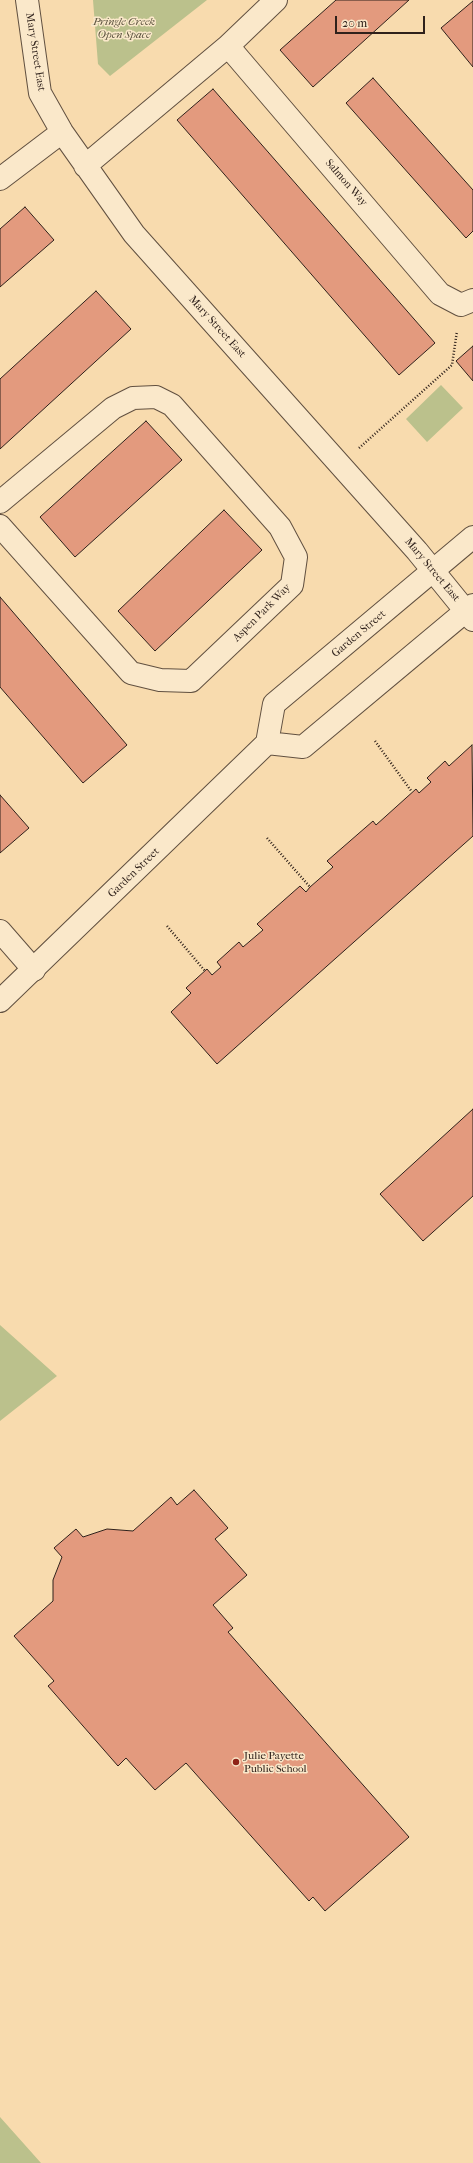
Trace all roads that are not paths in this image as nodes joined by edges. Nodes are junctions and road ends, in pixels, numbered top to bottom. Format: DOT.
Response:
graph roads {
  1 [pos="27,0"];
  2 [pos="276,0"];
  3 [pos="228,46"];
  4 [pos="62,132"];
  5 [pos="85,166"];
  6 [pos="0,178"];
  7 [pos="467,302"];
  8 [pos="0,502"];
  9 [pos="0,526"];
  10 [pos="473,537"];
  11 [pos="433,571"];
  12 [pos="471,612"];
  13 [pos="267,743"];
  14 [pos="0,932"];
  15 [pos="34,970"];
  16 [pos="0,1001"];
  1 -- 4 [label="street, Mary Street East"];
  2 -- 3 [label="street"];
  3 -- 5 [label="street"];
  3 -- 7 [label="street, Salmon Way"];
  4 -- 5 [label="street, Mary Street East"];
  4 -- 6 [label="street"];
  5 -- 11 [label="street, Mary Street East"];
  8 -- 9 [label="street, Aspen Park Way"];
  10 -- 11 [label="street, Garden Street"];
  11 -- 12 [label="street, Mary Street East"];
  11 -- 13 [label="street, Garden Street"];
  12 -- 13 [label="street"];
  13 -- 15 [label="street, Garden Street"];
  14 -- 15 [label="street"];
  15 -- 16 [label="street, Garden Street"];
}
